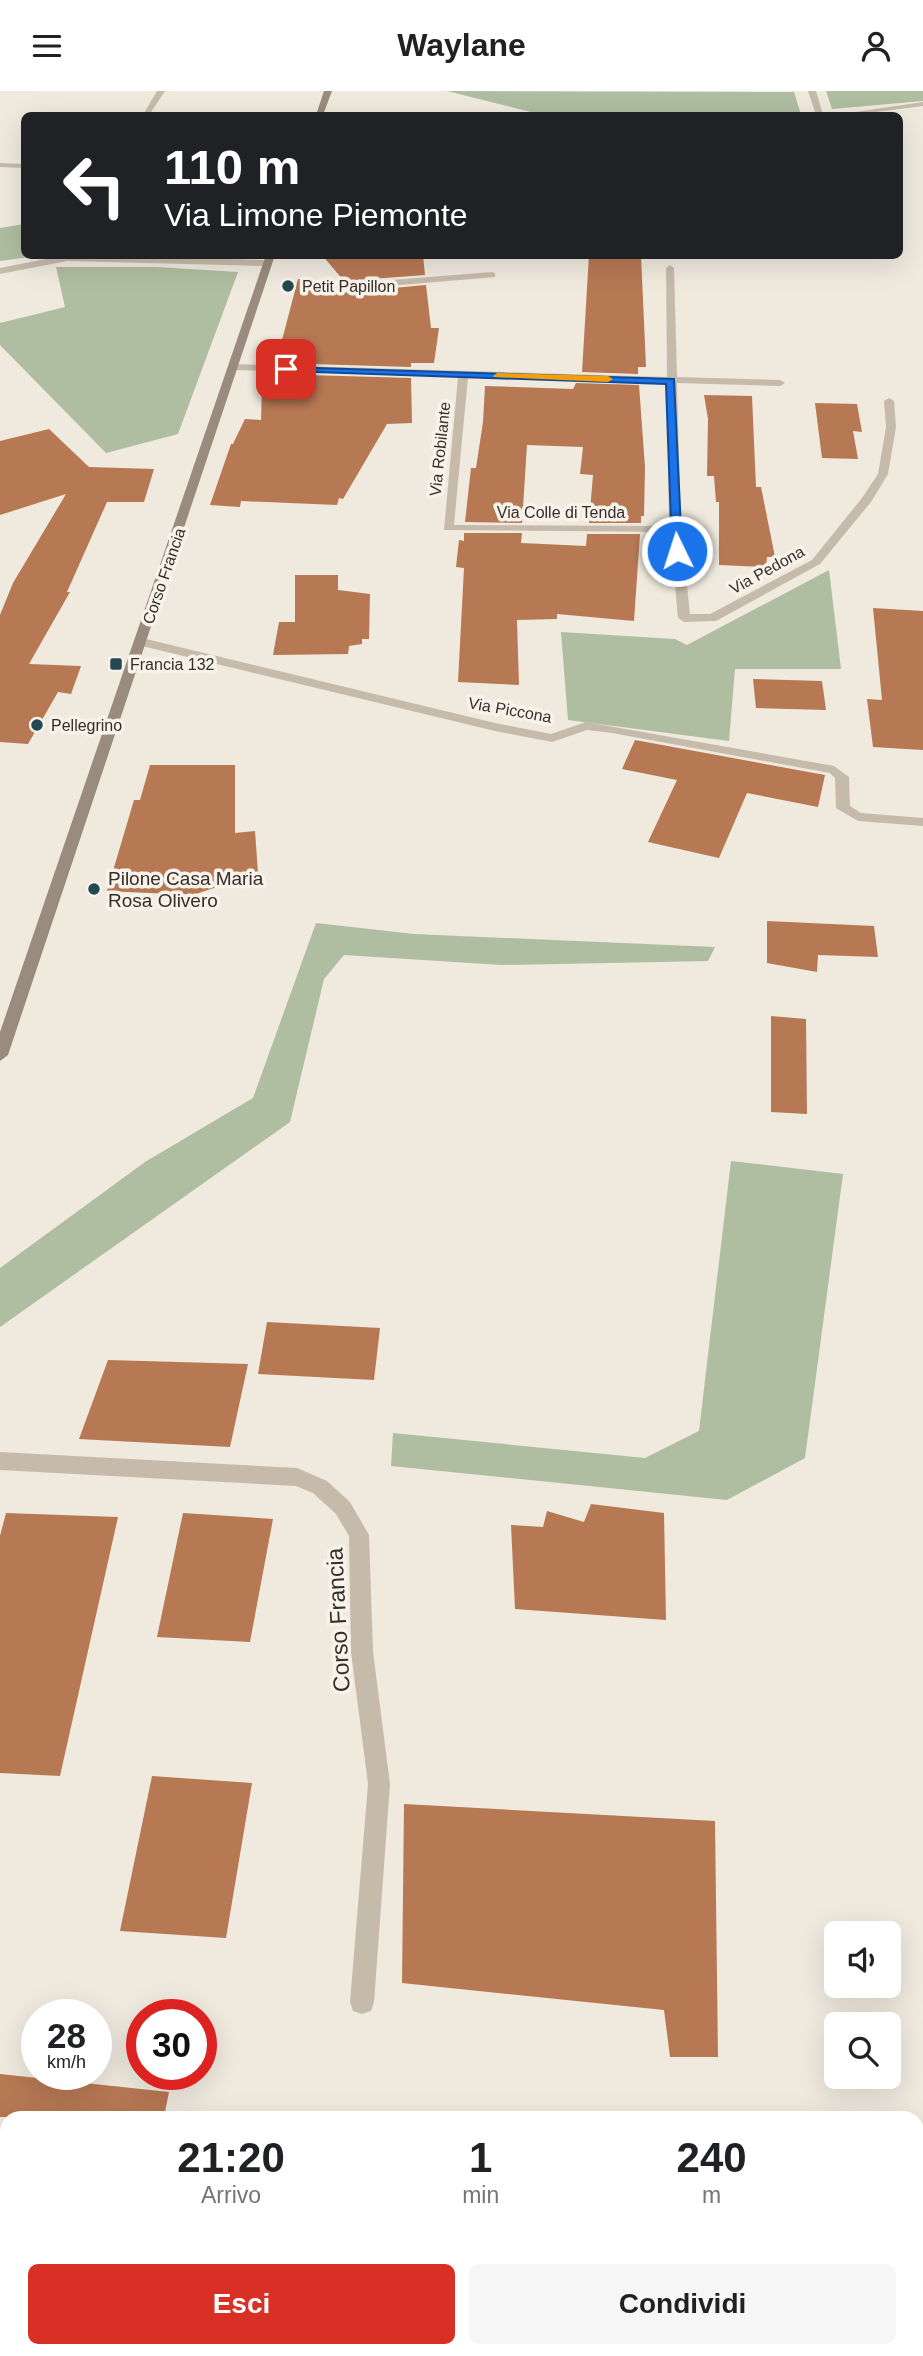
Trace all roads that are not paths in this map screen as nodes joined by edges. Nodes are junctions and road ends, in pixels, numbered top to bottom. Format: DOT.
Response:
graph roads {
  1 [pos="161,91"];
  2 [pos="328,91"];
  3 [pos="813,91"];
  4 [pos="923,104"];
  5 [pos="148,112"];
  6 [pos="320,112"];
  7 [pos="819,112"];
  8 [pos="862,112"];
  9 [pos="0,165"];
  10 [pos="21,166"];
  11 [pos="58,259"];
  12 [pos="227,259"];
  13 [pos="270,259"];
  14 [pos="670,268"];
  15 [pos="0,271"];
  16 [pos="492,275"];
  17 [pos="329,288"];
  18 [pos="235,367"];
  19 [pos="463,375"];
  20 [pos="671,381"];
  21 [pos="780,383"];
  22 [pos="889,401"];
  23 [pos="448,528"];
  24 [pos="675,529"];
  25 [pos="142,642"];
  26 [pos="923,823"];
  27 [pos="0,1055"];
  28 [pos="0,1461"];
  29 [pos="362,2002"];
  1 -- 5 [label="street"];
  2 -- 6 [label="main road"];
  3 -- 7 [label="street"];
  4 -- 8 [label="street"];
  9 -- 10 [label="street"];
  11 -- 15 [label="street"];
  12 -- 13 [label="street"];
  13 -- 18 [label="main road, Corso Francia"];
  14 -- 20 [label="street"];
  16 -- 17 [label="street"];
  18 -- 19 [label="street"];
  18 -- 25 [label="main road, Corso Francia"];
  19 -- 20 [label="street"];
  19 -- 23 [label="street, Via Robilante"];
  20 -- 21 [label="street"];
  20 -- 24 [label="street"];
  22 -- 24 [label="street, Via Pedona"];
  23 -- 24 [label="street, Via Colle di Tenda"];
  25 -- 26 [label="street, Via Piccona"];
  25 -- 27 [label="main road, Corso Francia"];
  28 -- 29 [label="street, Corso Francia"];
}
